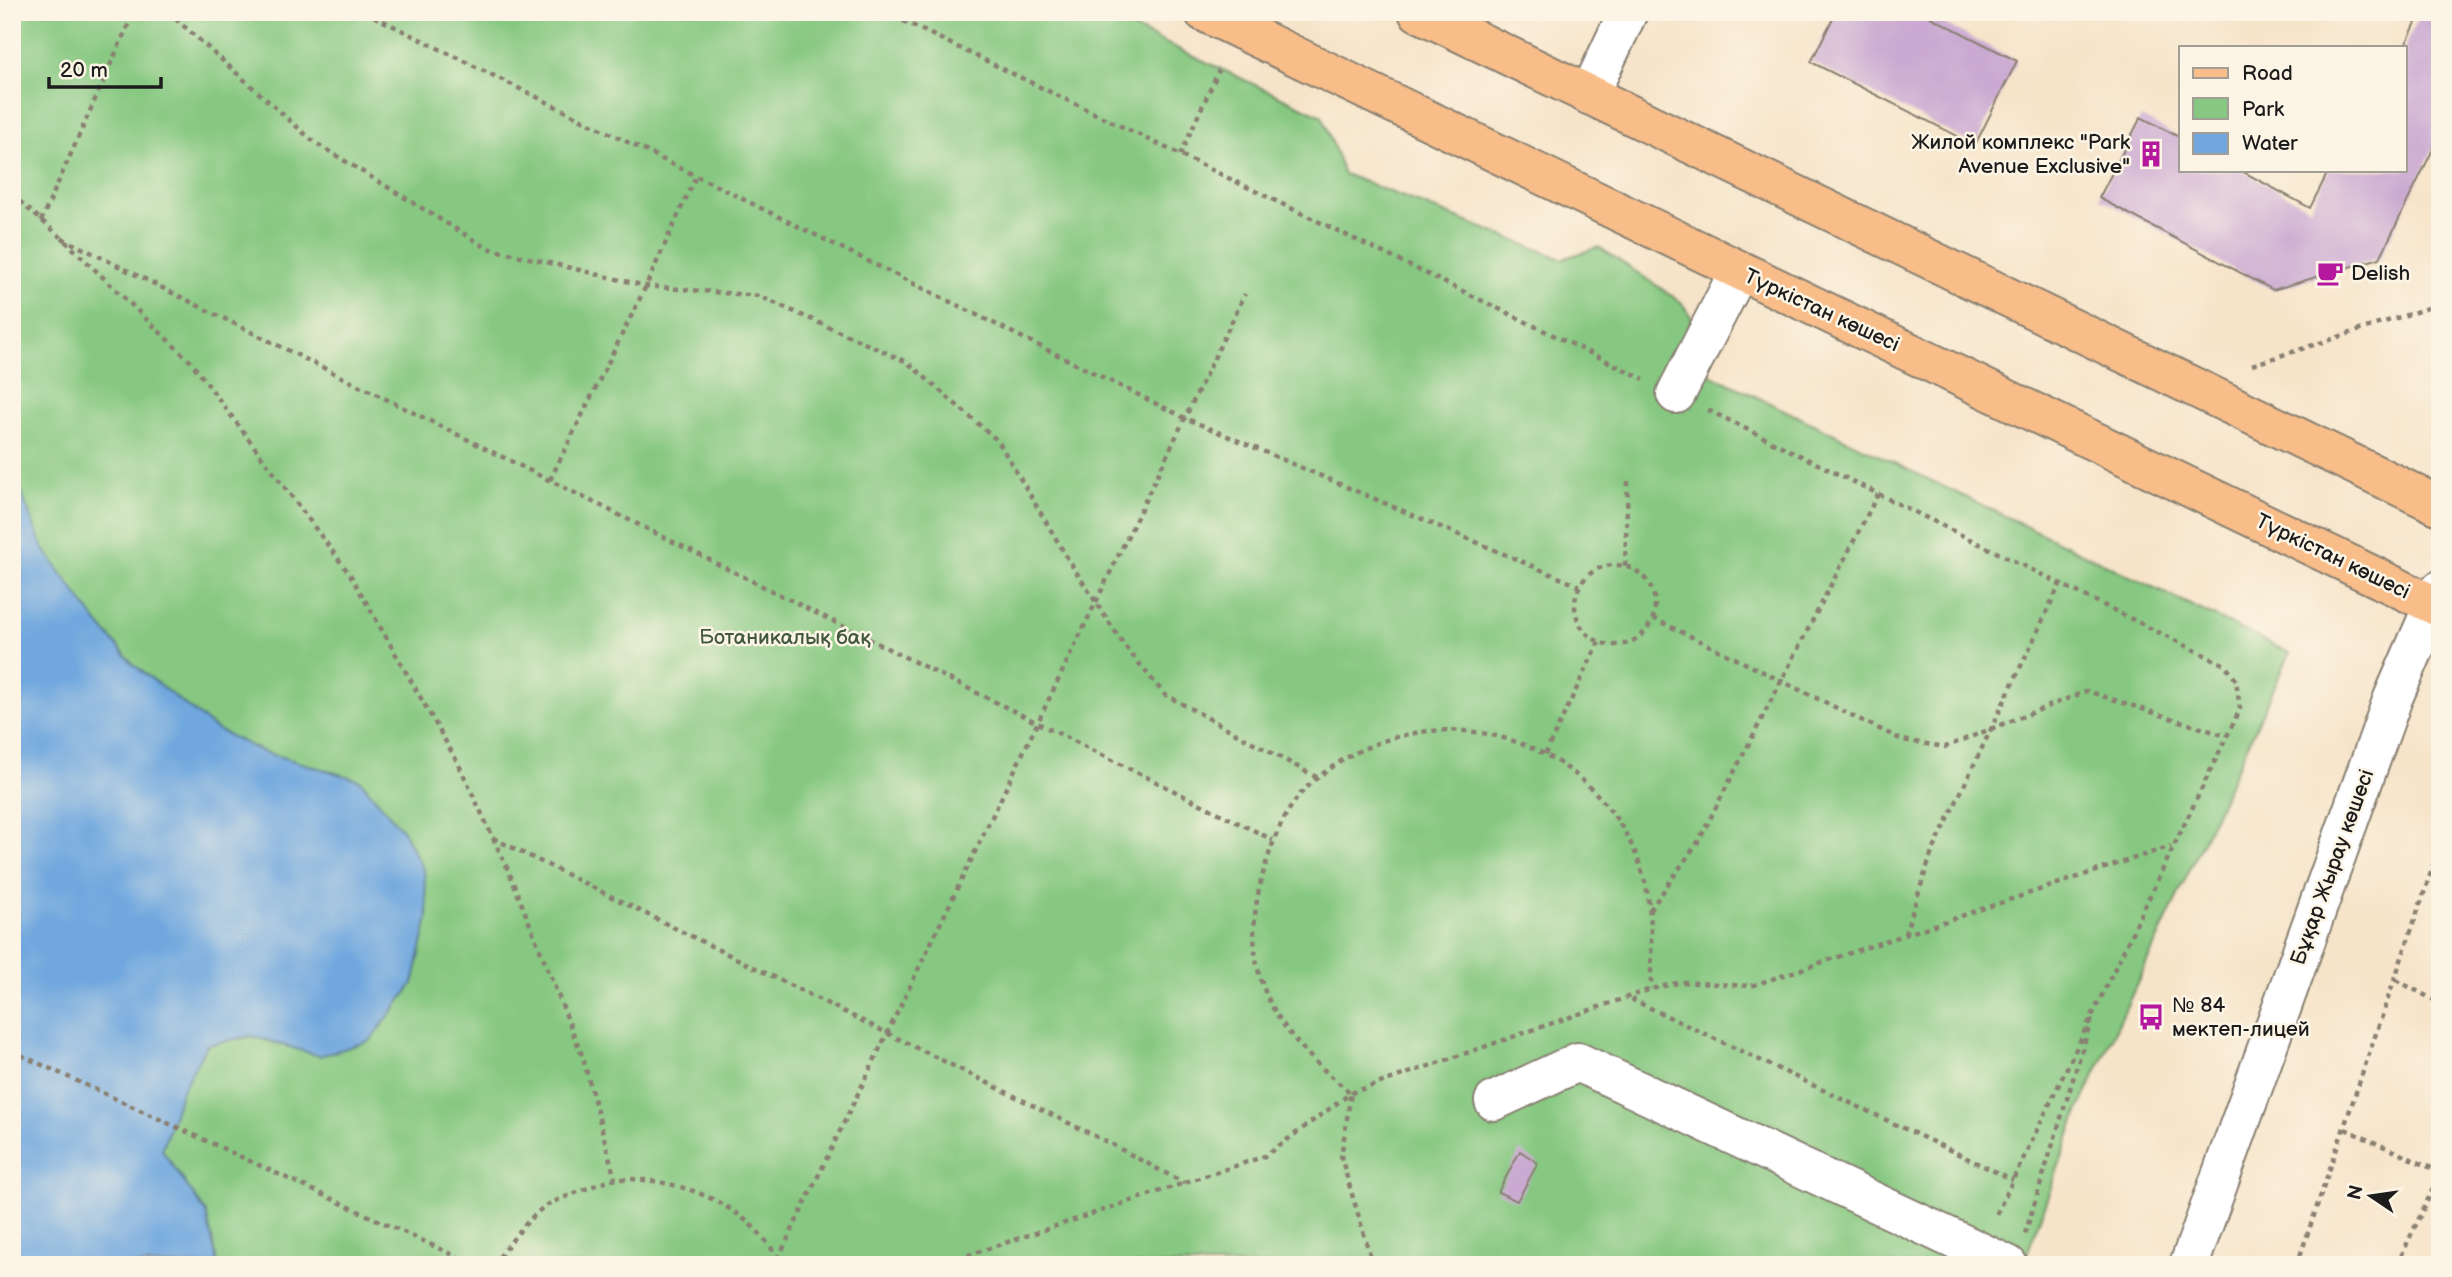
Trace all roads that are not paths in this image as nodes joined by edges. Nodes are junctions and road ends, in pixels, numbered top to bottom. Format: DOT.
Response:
graph roads {
  1 [pos="1204,12"];
  2 [pos="1418,12"];
  3 [pos="1628,12"];
  4 [pos="1589,95"];
  5 [pos="1739,271"];
  6 [pos="1676,394"];
  7 [pos="2440,506"];
  8 [pos="2438,601"];
  9 [pos="1494,1101"];
  10 [pos="2003,1252"];
  11 [pos="2189,1265"];
  1 -- 5 [label="main road, Түркістан көшесі"];
  2 -- 4 [label="main road"];
  3 -- 4 [label="street"];
  4 -- 7 [label="main road"];
  5 -- 6 [label="street"];
  5 -- 8 [label="main road, Түркістан көшесі"];
  8 -- 11 [label="street, Бұқар Жырау көшесі"];
  9 -- 10 [label="street"];
}
